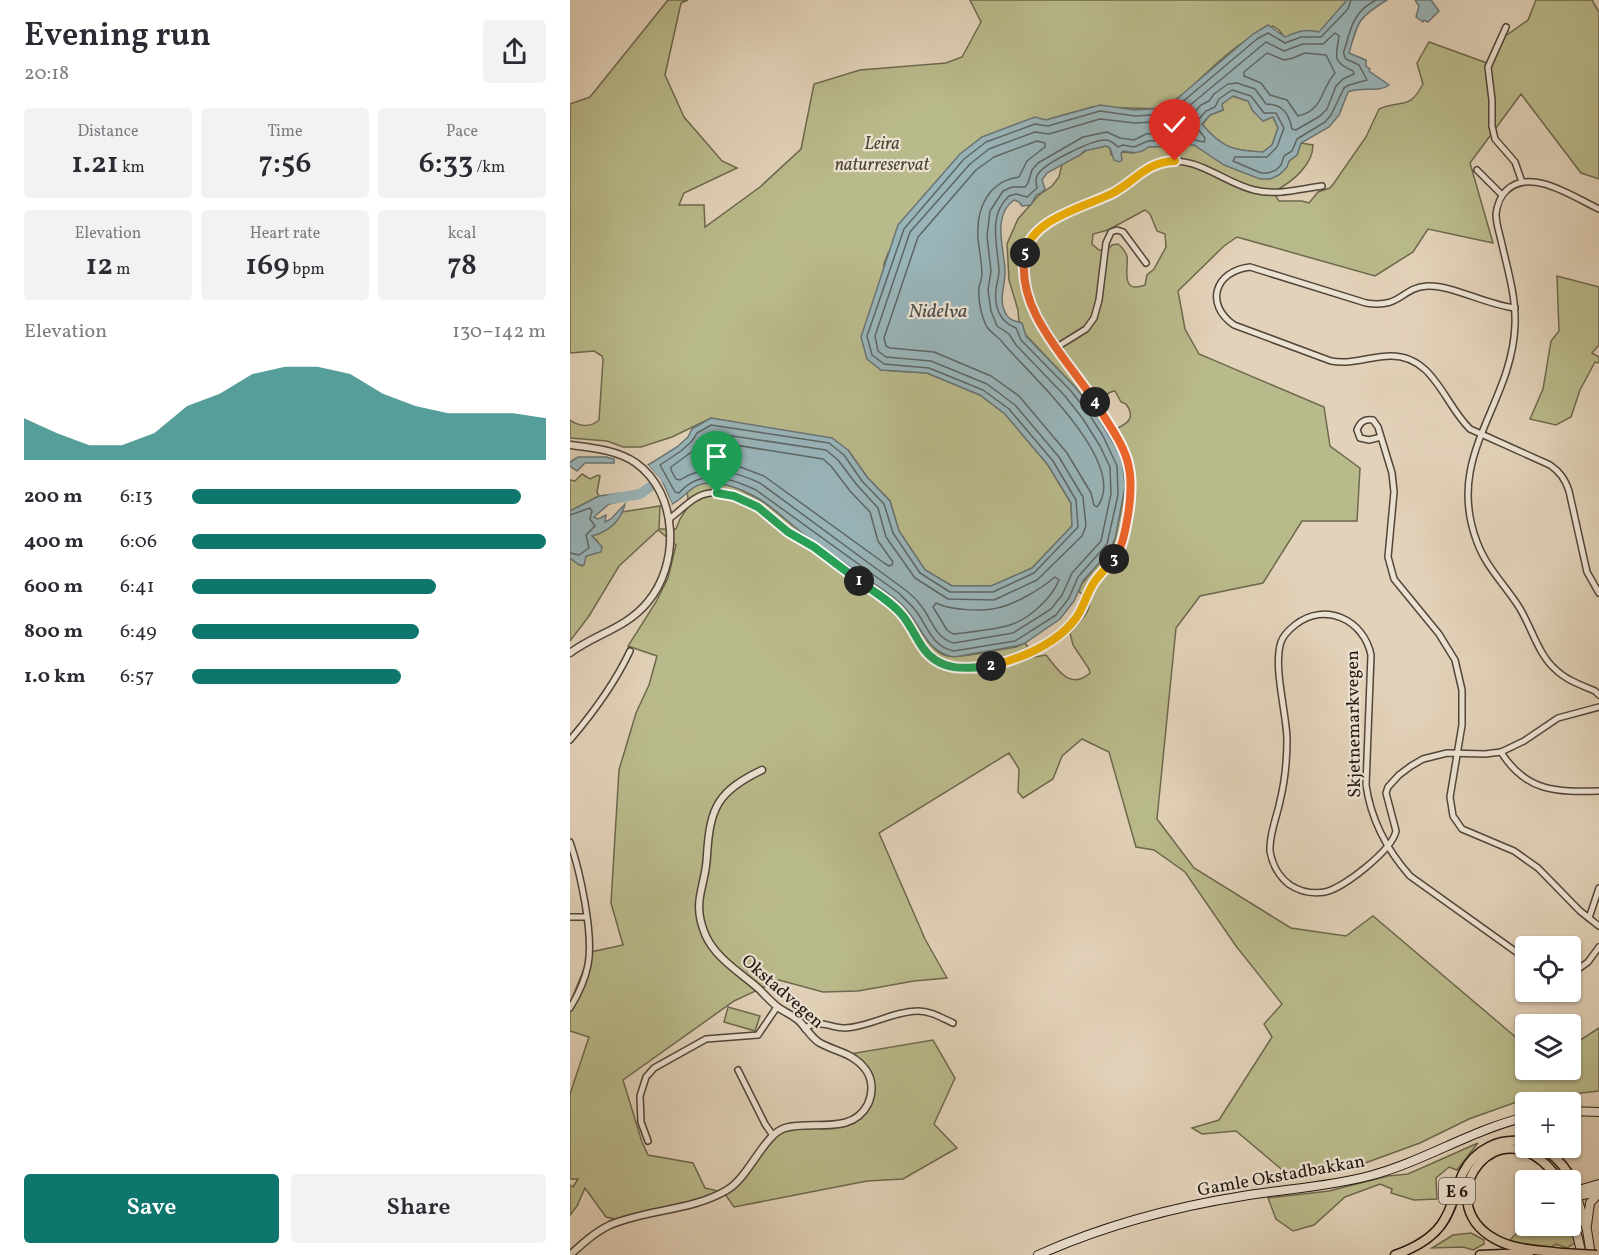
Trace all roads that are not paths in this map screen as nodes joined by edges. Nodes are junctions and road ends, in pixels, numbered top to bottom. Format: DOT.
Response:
graph roads {
  1 [pos="1506,27"];
  2 [pos="1477,170"];
  3 [pos="1522,182"];
  4 [pos="1322,186"];
  5 [pos="1502,195"];
  6 [pos="1599,209"];
  7 [pos="1146,263"];
  8 [pos="1515,308"];
  9 [pos="1057,348"];
  10 [pos="1480,434"];
  11 [pos="1381,437"];
  12 [pos="570,445"];
  13 [pos="669,519"];
  14 [pos="1599,593"];
  15 [pos="630,651"];
  16 [pos="570,653"];
  17 [pos="1599,695"];
  18 [pos="1599,707"];
  19 [pos="570,740"];
  20 [pos="1501,752"];
  21 [pos="1458,753"];
  22 [pos="762,770"];
  23 [pos="1599,791"];
  24 [pos="570,842"];
  25 [pos="1388,846"];
  26 [pos="1599,888"];
  27 [pos="570,917"];
  28 [pos="586,917"];
  29 [pos="1588,918"];
  30 [pos="1599,926"];
  31 [pos="1599,947"];
  32 [pos="1515,951"];
  33 [pos="1581,967"];
  34 [pos="777,1007"];
  35 [pos="570,1008"];
  36 [pos="953,1023"];
  37 [pos="805,1029"];
  38 [pos="738,1070"];
  39 [pos="1581,1109"];
  40 [pos="1599,1109"];
  41 [pos="1515,1120"];
  42 [pos="772,1134"];
  43 [pos="648,1141"];
  44 [pos="1515,1142"];
  45 [pos="1554,1158"];
  46 [pos="1550,1170"];
  47 [pos="1565,1170"];
  48 [pos="1599,1184"];
  49 [pos="1581,1192"];
  50 [pos="1599,1192"];
  51 [pos="1581,1194"];
  52 [pos="1581,1215"];
  53 [pos="1587,1230"];
  54 [pos="1577,1236"];
  55 [pos="1562,1253"];
  56 [pos="570,1255"];
  57 [pos="1038,1255"];
  58 [pos="1395,1255"];
  59 [pos="1480,1255"];
  60 [pos="1582,1255"];
  61 [pos="1591,1255"];
  62 [pos="1597,1255"];
  1 -- 3 [label="street"];
  2 -- 5 [label="street"];
  3 -- 5 [label="street"];
  3 -- 6 [label="street"];
  4 -- 9 [label="street"];
  5 -- 8 [label="street"];
  7 -- 9 [label="street"];
  8 -- 10 [label="street"];
  8 -- 10 [label="street"];
  9 -- 13 [label="street"];
  10 -- 14 [label="street"];
  10 -- 17 [label="street"];
  11 -- 11 [label="street"];
  11 -- 21 [label="street"];
  12 -- 13 [label="street"];
  13 -- 16 [label="street"];
  15 -- 19 [label="street"];
  18 -- 20 [label="street"];
  20 -- 21 [label="street"];
  20 -- 23 [label="street"];
  21 -- 25 [label="street"];
  21 -- 29 [label="street"];
  22 -- 34 [label="street, Okstadvegen"];
  24 -- 28 [label="street"];
  25 -- 25 [label="street, Skjetnemarkvegen"];
  25 -- 32 [label="street, Skjetnemarkvegen"];
  26 -- 29 [label="street"];
  27 -- 28 [label="street"];
  28 -- 35 [label="street"];
  29 -- 30 [label="street"];
  31 -- 33 [label="street"];
  34 -- 37 [label="street, Okstadvegen"];
  34 -- 43 [label="street"];
  36 -- 37 [label="street"];
  37 -- 42 [label="street, Okstadvegen"];
  38 -- 42 [label="street"];
  39 -- 40 [label="main road"];
  41 -- 57 [label="main road, Gamle Okstadbakkan"];
  42 -- 56 [label="street"];
  44 -- 58 [label="highway, E 6"];
  45 -- 47 [label="highway"];
  46 -- 55 [label="highway, E 6"];
  48 -- 49 [label="main road"];
  50 -- 51 [label="main road"];
  50 -- 53 [label="main road"];
  52 -- 53 [label="main road"];
  53 -- 61 [label="main road"];
  54 -- 60 [label="main road"];
  55 -- 59 [label="highway, E 6"];
  55 -- 62 [label="highway, E 6, bridge"];
}
